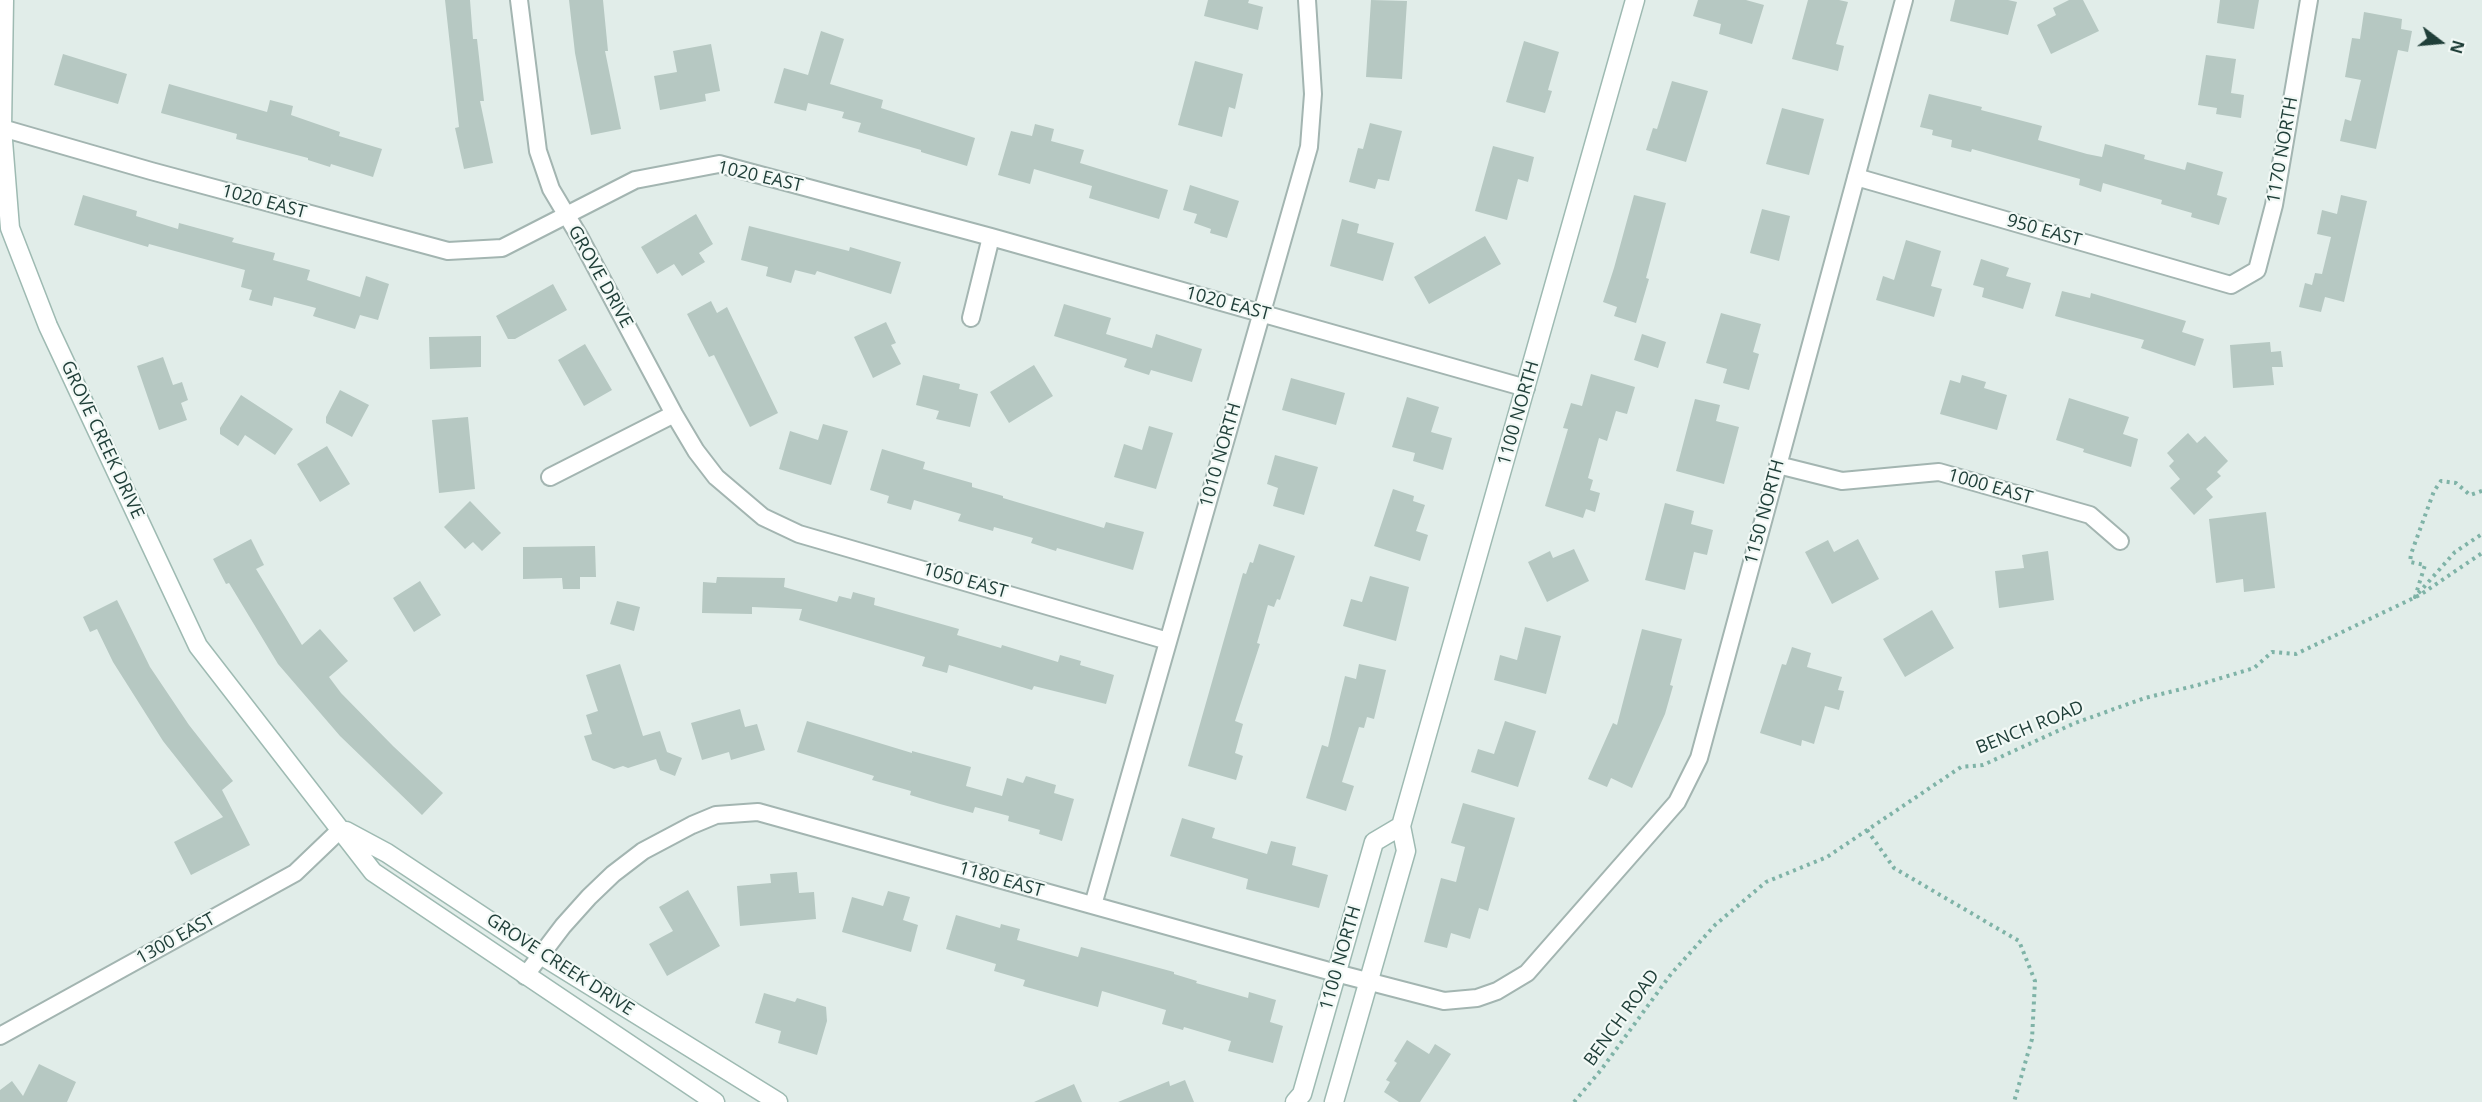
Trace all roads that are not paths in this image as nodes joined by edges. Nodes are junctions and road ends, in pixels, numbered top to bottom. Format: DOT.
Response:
graph roads {
  1 [pos="4,0"];
  2 [pos="519,0"];
  3 [pos="1306,0"];
  4 [pos="1635,0"];
  5 [pos="1904,0"];
  6 [pos="2309,0"];
  7 [pos="2,128"];
  8 [pos="1856,177"];
  9 [pos="566,217"];
  10 [pos="991,237"];
  11 [pos="2231,285"];
  12 [pos="1262,313"];
  13 [pos="971,318"];
  14 [pos="1526,388"];
  15 [pos="674,414"];
  16 [pos="1778,465"];
  17 [pos="550,477"];
  18 [pos="763,517"];
  19 [pos="2120,541"];
  20 [pos="1168,641"];
  21 [pos="1401,826"];
  22 [pos="341,829"];
  23 [pos="1093,905"];
  24 [pos="541,955"];
  25 [pos="1336,973"];
  26 [pos="1527,973"];
  27 [pos="525,976"];
  28 [pos="1369,982"];
  29 [pos="0,1036"];
  30 [pos="715,1102"];
  31 [pos="778,1102"];
  32 [pos="1295,1102"];
  33 [pos="1334,1102"];
  1 -- 7 [label="street, GROVE CREEK DRIVE"];
  2 -- 9 [label="street, GROVE DRIVE"];
  3 -- 12 [label="street, 1010 NORTH"];
  4 -- 14 [label="street, 1100 NORTH"];
  5 -- 8 [label="street, 1150 NORTH"];
  6 -- 11 [label="street, 1170 NORTH"];
  7 -- 9 [label="street, 1020 EAST"];
  7 -- 22 [label="street, GROVE CREEK DRIVE"];
  8 -- 11 [label="street, 950 EAST"];
  8 -- 16 [label="street, 1150 NORTH"];
  9 -- 10 [label="street, 1020 EAST"];
  9 -- 15 [label="street, GROVE DRIVE"];
  10 -- 12 [label="street, 1020 EAST"];
  10 -- 13 [label="street"];
  12 -- 14 [label="street, 1020 EAST"];
  12 -- 20 [label="street, 1010 NORTH"];
  14 -- 21 [label="street, 1100 NORTH"];
  15 -- 17 [label="street"];
  15 -- 18 [label="street, GROVE DRIVE"];
  16 -- 19 [label="street, 1000 EAST"];
  16 -- 26 [label="street, 1150 NORTH"];
  18 -- 20 [label="street, 1050 EAST"];
  20 -- 23 [label="street, 1010 NORTH"];
  21 -- 25 [label="street, 1100 NORTH"];
  21 -- 28 [label="street, 1100 NORTH"];
  22 -- 24 [label="street, GROVE CREEK DRIVE"];
  22 -- 27 [label="street, GROVE CREEK DRIVE"];
  22 -- 29 [label="street, 1300 EAST"];
  23 -- 24 [label="street, 1180 EAST"];
  23 -- 25 [label="street, 1180 EAST"];
  24 -- 27 [label="street, 1180 EAST"];
  24 -- 31 [label="street, GROVE CREEK DRIVE"];
  25 -- 28 [label="street, 1180 EAST"];
  25 -- 32 [label="street, 1100 NORTH"];
  26 -- 28 [label="street, 1180 EAST"];
  27 -- 30 [label="street, GROVE CREEK DRIVE"];
  28 -- 33 [label="street, 1100 NORTH"];
}
